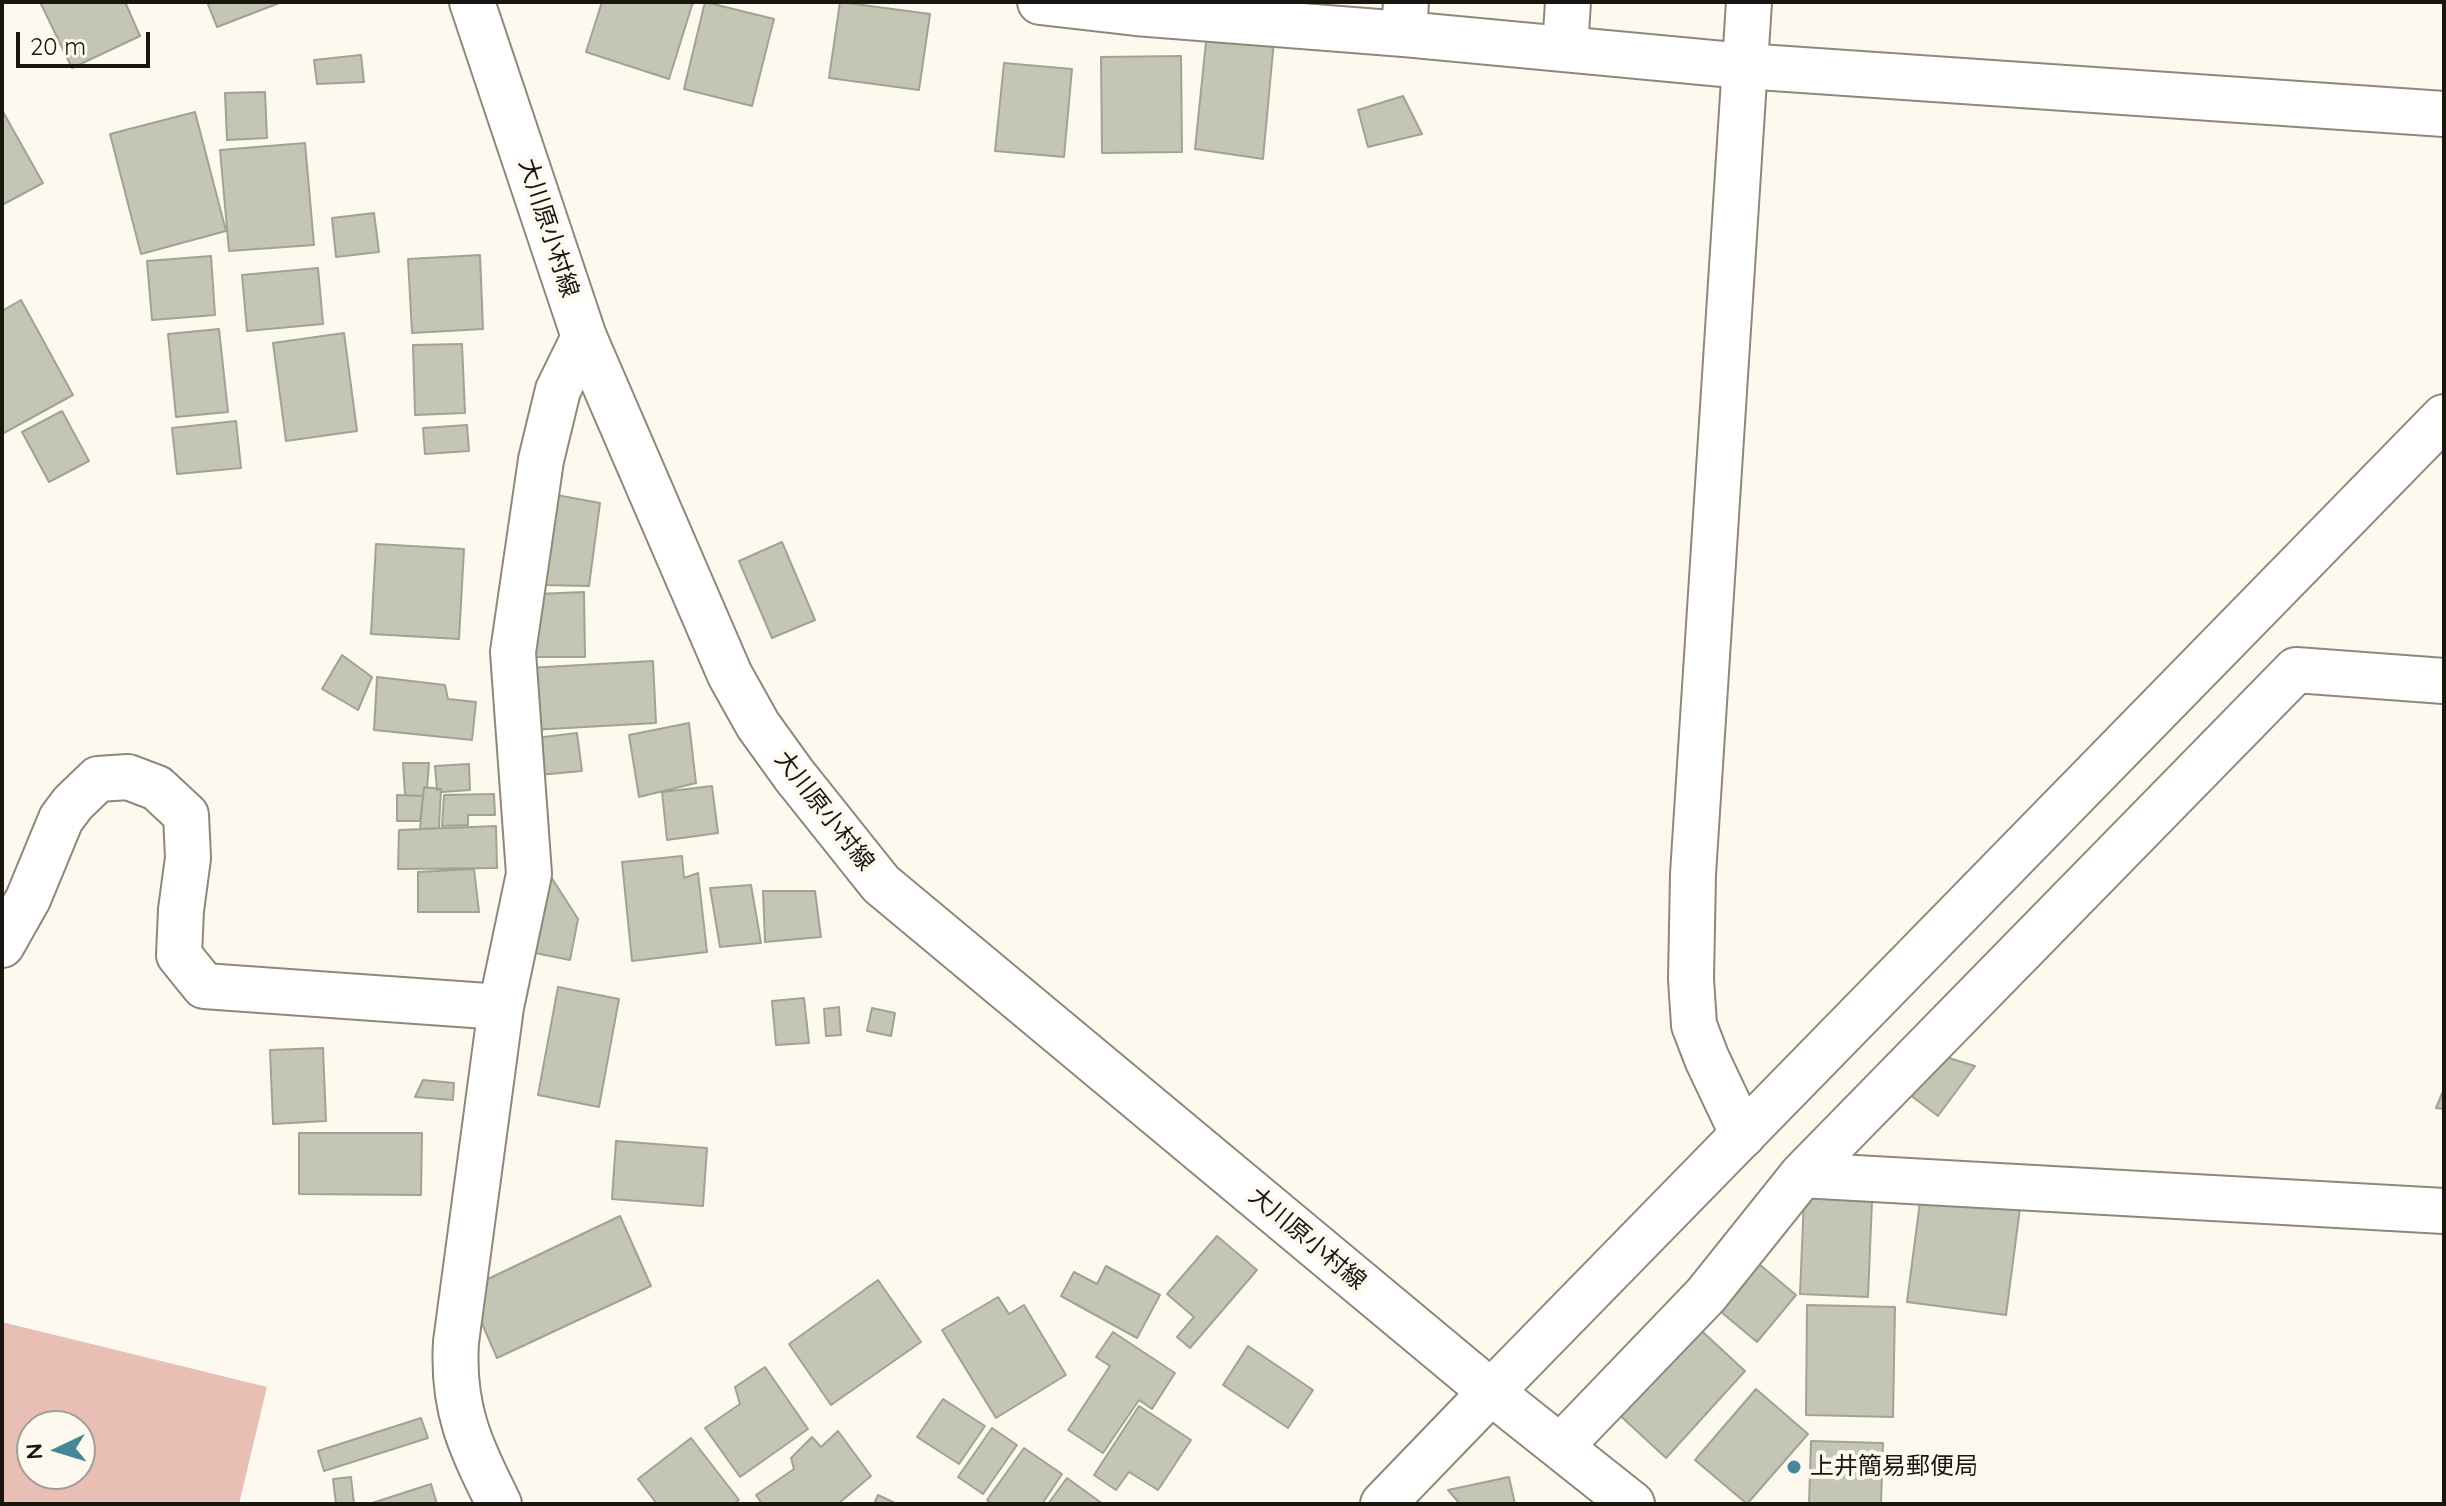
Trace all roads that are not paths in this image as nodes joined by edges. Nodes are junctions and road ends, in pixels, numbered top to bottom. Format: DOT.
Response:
graph roads {
  1 [pos="472,2"];
  2 [pos="1040,2"];
  3 [pos="1568,2"];
  4 [pos="1749,2"];
  5 [pos="1405,18"];
  6 [pos="1565,48"];
  7 [pos="1744,66"];
  8 [pos="2444,114"];
  9 [pos="584,337"];
  10 [pos="2444,417"];
  11 [pos="2444,681"];
  12 [pos="2,945"];
  13 [pos="501,1007"];
  14 [pos="1743,1135"];
  15 [pos="1802,1175"];
  16 [pos="2444,1211"];
  17 [pos="1491,1392"];
  18 [pos="1561,1446"];
  19 [pos="499,1504"];
  20 [pos="1383,1504"];
  21 [pos="1632,1504"];
  1 -- 9 [label="street, 大川原小村線"];
  2 -- 5 [label="street"];
  3 -- 6 [label="street"];
  4 -- 7 [label="street"];
  5 -- 6 [label="street"];
  6 -- 7 [label="street"];
  7 -- 8 [label="street"];
  7 -- 14 [label="street"];
  9 -- 13 [label="street"];
  9 -- 17 [label="street, 大川原小村線"];
  10 -- 14 [label="street"];
  11 -- 15 [label="street"];
  12 -- 13 [label="street"];
  13 -- 19 [label="street"];
  14 -- 17 [label="street"];
  15 -- 16 [label="street"];
  15 -- 18 [label="street"];
  17 -- 18 [label="street, 大川原小村線"];
  17 -- 20 [label="street"];
  18 -- 21 [label="street, 大川原小村線"];
}
